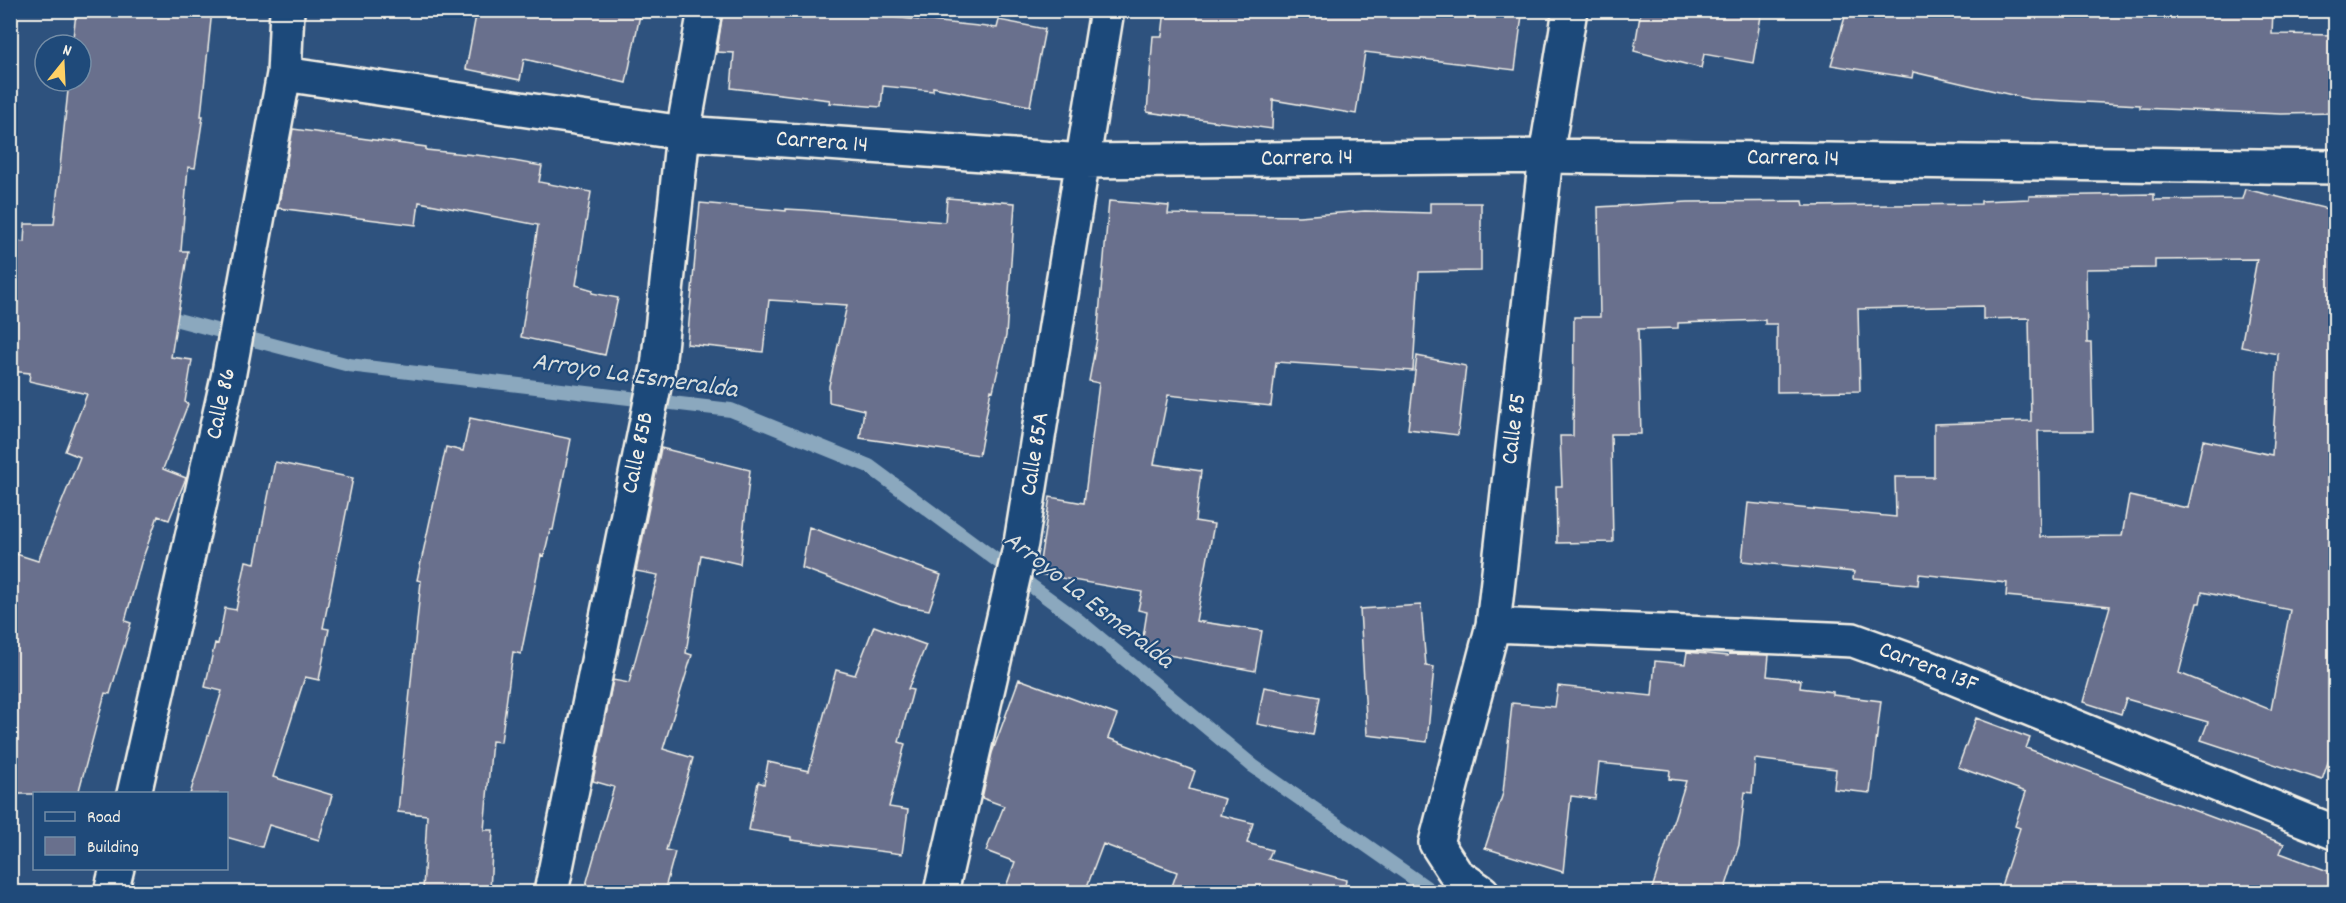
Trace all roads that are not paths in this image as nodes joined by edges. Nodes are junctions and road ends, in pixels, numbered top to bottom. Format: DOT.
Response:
graph roads {
  1 [pos="287,10"];
  2 [pos="705,10"];
  3 [pos="1107,10"];
  4 [pos="1570,10"];
  5 [pos="284,74"];
  6 [pos="683,133"];
  7 [pos="1546,156"];
  8 [pos="1084,162"];
  9 [pos="2336,167"];
  10 [pos="1493,625"];
  11 [pos="134,792"];
  12 [pos="2336,834"];
  13 [pos="116,870"];
  14 [pos="111,892"];
  15 [pos="551,892"];
  16 [pos="941,892"];
  17 [pos="1482,892"];
  1 -- 5 [label="street, Calle 86"];
  2 -- 6 [label="street, Calle 85B"];
  3 -- 8 [label="street, Calle 85A"];
  4 -- 7 [label="street, Calle 85"];
  5 -- 6 [label="street, Carrera 14"];
  5 -- 11 [label="street, Calle 86"];
  6 -- 8 [label="street, Carrera 14"];
  6 -- 15 [label="street, Calle 85B"];
  7 -- 8 [label="street, Carrera 14"];
  7 -- 9 [label="street, Carrera 14"];
  7 -- 10 [label="street, Calle 85"];
  8 -- 16 [label="street, Calle 85A"];
  10 -- 12 [label="street, Carrera 13F"];
  10 -- 17 [label="street, Calle 85"];
  13 -- 14 [label="street"];
}
